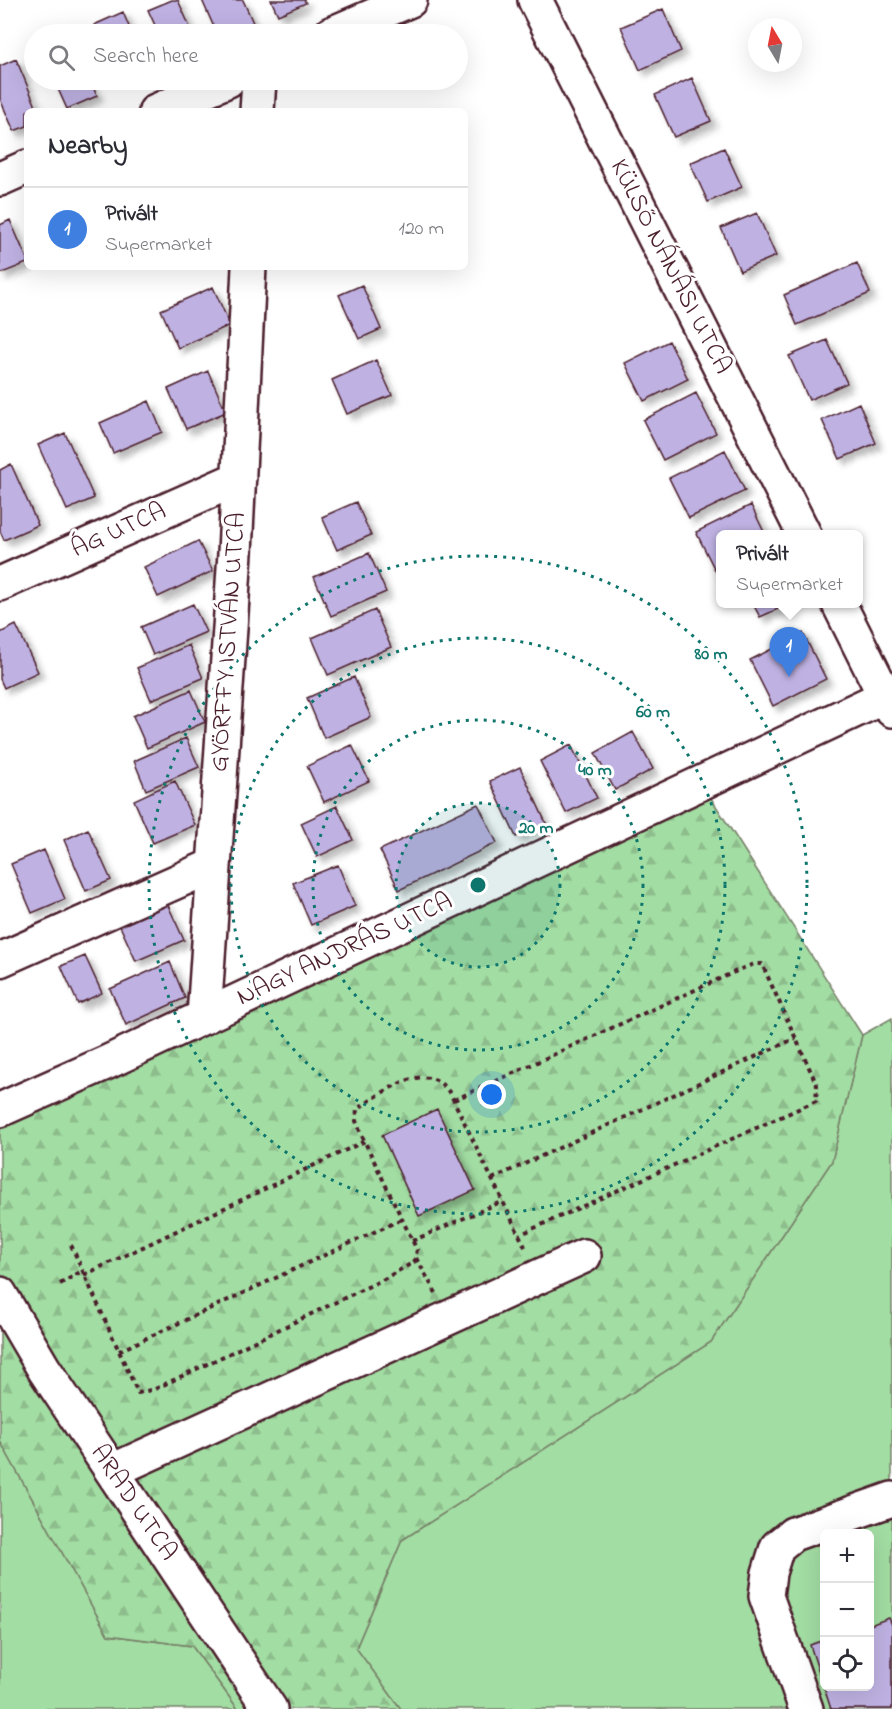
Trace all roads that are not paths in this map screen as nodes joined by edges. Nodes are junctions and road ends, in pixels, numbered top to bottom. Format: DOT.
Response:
graph roads {
  1 [pos="410,0"];
  2 [pos="535,0"];
  3 [pos="354,24"];
  4 [pos="205,90"];
  5 [pos="258,90"];
  6 [pos="163,108"];
  7 [pos="257,108"];
  8 [pos="24,168"];
  9 [pos="0,179"];
  10 [pos="249,270"];
  11 [pos="239,478"];
  12 [pos="802,530"];
  13 [pos="0,584"];
  14 [pos="842,608"];
  15 [pos="890,700"];
  16 [pos="214,865"];
  17 [pos="0,960"];
  18 [pos="204,1017"];
  19 [pos="0,1110"];
  20 [pos="584,1256"];
  21 [pos="0,1294"];
  22 [pos="112,1471"];
  23 [pos="892,1499"];
  24 [pos="270,1709"];
  25 [pos="806,1709"];
  1 -- 3 [label="street"];
  2 -- 12 [label="street, KÜLSŐ NÁNÁSI UTCA"];
  4 -- 6 [label="street"];
  5 -- 7 [label="street"];
  8 -- 9 [label="street"];
  10 -- 11 [label="street, GYÖRFFY ISTVÁN UTCA"];
  11 -- 13 [label="street, ÁG UTCA"];
  11 -- 16 [label="street, GYÖRFFY ISTVÁN UTCA"];
  14 -- 15 [label="street"];
  15 -- 18 [label="street, NAGY ANDRÁS UTCA"];
  16 -- 17 [label="street"];
  16 -- 18 [label="street, GYÖRFFY ISTVÁN UTCA"];
  18 -- 19 [label="street, NAGY ANDRÁS UTCA"];
  20 -- 22 [label="street"];
  21 -- 22 [label="street, ARAD UTCA"];
  22 -- 24 [label="street, ARAD UTCA"];
  23 -- 25 [label="street"];
}
